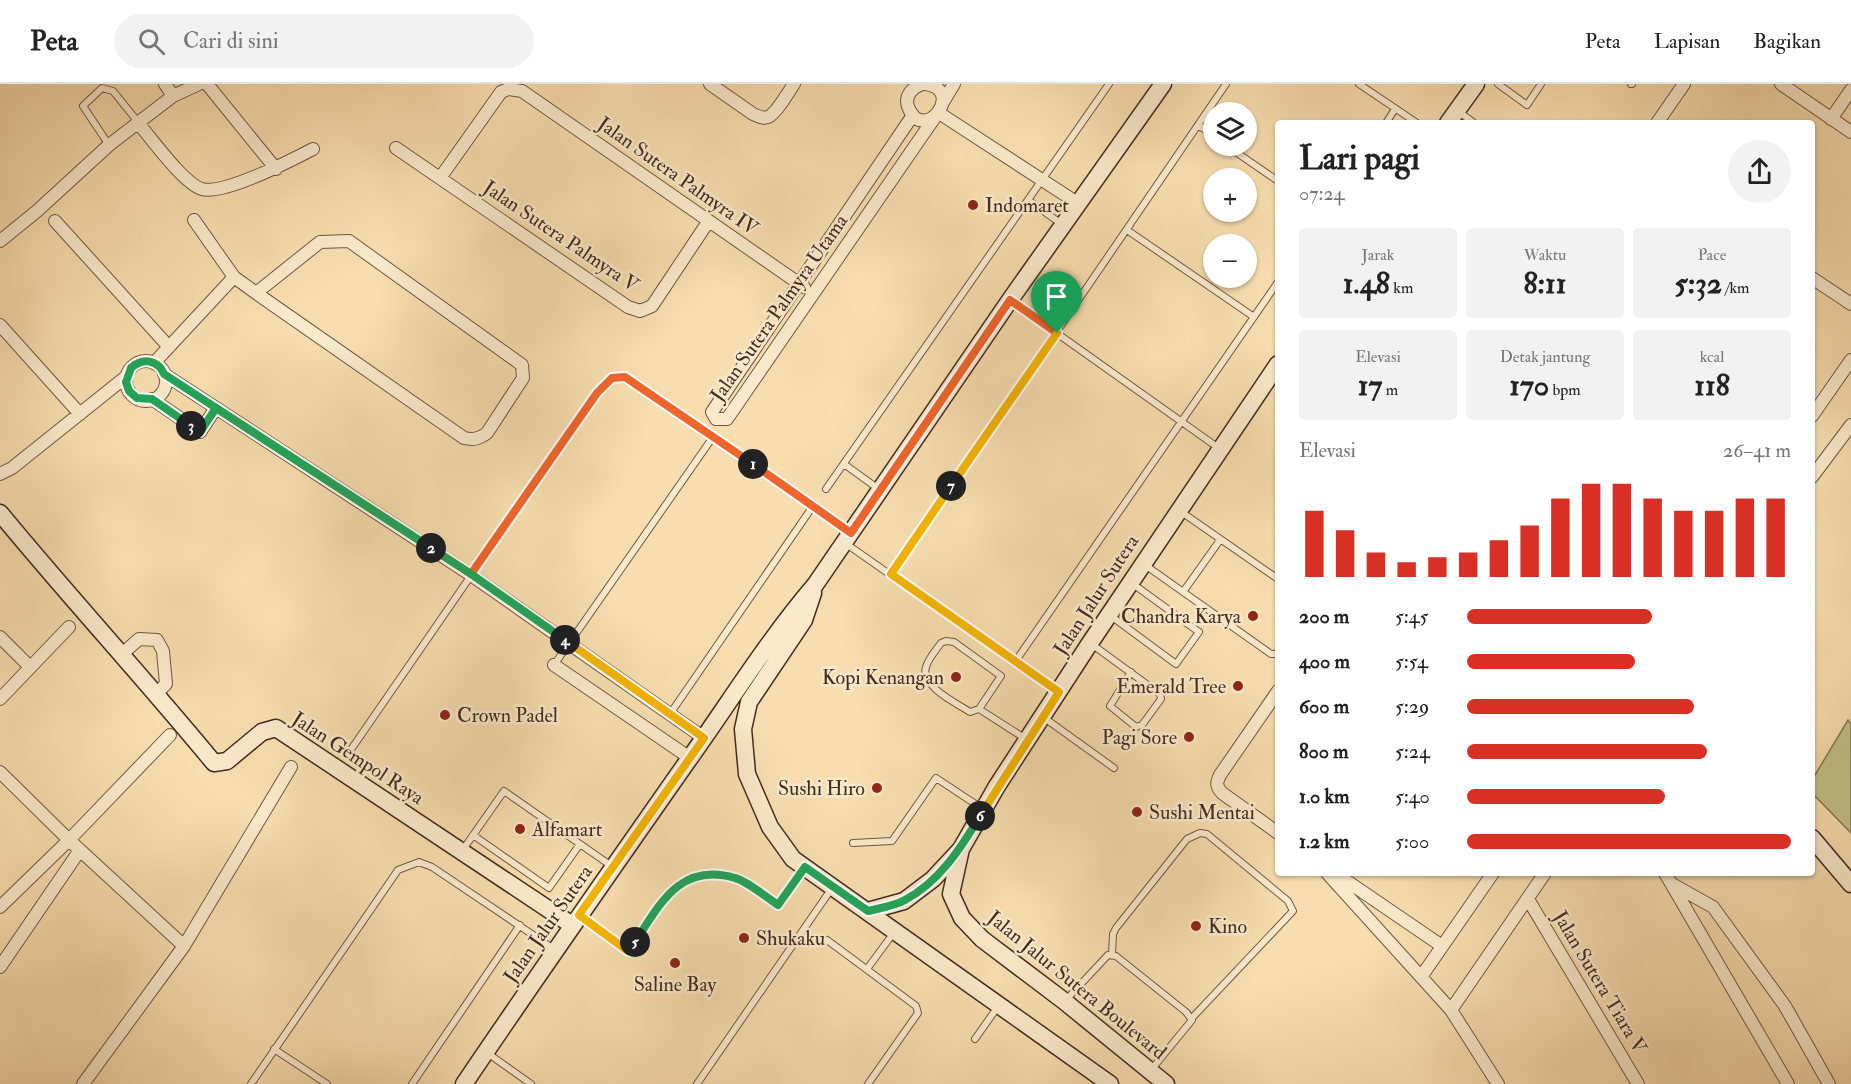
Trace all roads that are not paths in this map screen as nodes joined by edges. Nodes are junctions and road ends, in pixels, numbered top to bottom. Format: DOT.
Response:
graph roads {
  1 [pos="165,84"];
  2 [pos="199,84"];
  3 [pos="207,84"];
  4 [pos="710,84"];
  5 [pos="794,84"];
  6 [pos="954,84"];
  7 [pos="1109,84"];
  8 [pos="1163,84"];
  9 [pos="1226,84"];
  10 [pos="1359,84"];
  11 [pos="1476,84"];
  12 [pos="1498,84"];
  13 [pos="1542,84"];
  14 [pos="1684,84"];
  15 [pos="1781,84"];
  16 [pos="917,85"];
  17 [pos="1851,90"];
  18 [pos="173,96"];
  19 [pos="1395,109"];
  20 [pos="939,110"];
  21 [pos="913,115"];
  22 [pos="1453,117"];
  23 [pos="1832,119"];
  24 [pos="1388,120"];
  25 [pos="1412,120"];
  26 [pos="1659,120"];
  27 [pos="138,123"];
  28 [pos="1198,125"];
  29 [pos="1203,128"];
  30 [pos="1851,132"];
  31 [pos="109,145"];
  32 [pos="396,148"];
  33 [pos="313,149"];
  34 [pos="1242,156"];
  35 [pos="276,169"];
  36 [pos="440,178"];
  37 [pos="1275,179"];
  38 [pos="1042,180"];
  39 [pos="1028,200"];
  40 [pos="1079,204"];
  41 [pos="195,220"];
  42 [pos="55,221"];
  43 [pos="708,222"];
  44 [pos="1063,225"];
  45 [pos="1127,230"];
  46 [pos="0,241"];
  47 [pos="234,277"];
  48 [pos="1815,280"];
  49 [pos="799,284"];
  50 [pos="1275,286"];
  51 [pos="256,293"];
  52 [pos="814,293"];
  53 [pos="1010,300"];
  54 [pos="1851,304"];
  55 [pos="1254,317"];
  56 [pos="0,325"];
  57 [pos="1057,333"];
  58 [pos="169,347"];
  59 [pos="1851,360"];
  60 [pos="154,363"];
  61 [pos="1275,368"];
  62 [pos="164,374"];
  63 [pos="127,376"];
  64 [pos="152,399"];
  65 [pos="216,408"];
  66 [pos="1815,412"];
  67 [pos="80,414"];
  68 [pos="1183,422"];
  69 [pos="1851,425"];
  70 [pos="713,437"];
  71 [pos="1220,449"];
  72 [pos="844,464"];
  73 [pos="1815,473"];
  74 [pos="0,474"];
  75 [pos="826,489"];
  76 [pos="880,490"];
  77 [pos="813,506"];
  78 [pos="1178,509"];
  79 [pos="0,513"];
  80 [pos="848,537"];
  81 [pos="1220,540"];
  82 [pos="1142,563"];
  83 [pos="471,574"];
  84 [pos="891,574"];
  85 [pos="1275,577"];
  86 [pos="1130,581"];
  87 [pos="815,585"];
  88 [pos="1183,592"];
  89 [pos="1108,615"];
  90 [pos="69,627"];
  91 [pos="0,637"];
  92 [pos="1090,643"];
  93 [pos="570,644"];
  94 [pos="122,654"];
  95 [pos="1275,654"];
  96 [pos="1015,662"];
  97 [pos="554,665"];
  98 [pos="30,667"];
  99 [pos="1131,672"];
  100 [pos="1059,692"];
  101 [pos="156,694"];
  102 [pos="1275,695"];
  103 [pos="0,699"];
  104 [pos="979,709"];
  105 [pos="670,714"];
  106 [pos="1042,717"];
  107 [pos="170,735"];
  108 [pos="704,738"];
  109 [pos="1027,740"];
  110 [pos="350,751"];
  111 [pos="690,759"];
  112 [pos="291,767"];
  113 [pos="1114,768"];
  114 [pos="0,772"];
  115 [pos="984,809"];
  116 [pos="1275,831"];
  117 [pos="473,835"];
  118 [pos="69,840"];
  119 [pos="1815,842"];
  120 [pos="853,843"];
  121 [pos="580,844"];
  122 [pos="961,849"];
  123 [pos="80,850"];
  124 [pos="462,851"];
  125 [pos="613,867"];
  126 [pos="805,867"];
  127 [pos="1329,876"];
  128 [pos="1339,876"];
  129 [pos="1491,876"];
  130 [pos="1543,876"];
  131 [pos="1668,878"];
  132 [pos="1851,884"];
  133 [pos="832,887"];
  134 [pos="1527,899"];
  135 [pos="0,907"];
  136 [pos="868,911"];
  137 [pos="576,920"];
  138 [pos="520,925"];
  139 [pos="896,931"];
  140 [pos="827,940"];
  141 [pos="184,946"];
  142 [pos="1442,946"];
  143 [pos="555,950"];
  144 [pos="1112,954"];
  145 [pos="0,967"];
  146 [pos="867,969"];
  147 [pos="1420,977"];
  148 [pos="1064,1001"];
  149 [pos="999,1004"];
  150 [pos="1451,1010"];
  151 [pos="1191,1018"];
  152 [pos="975,1040"];
  153 [pos="274,1049"];
  154 [pos="486,1052"];
  155 [pos="1151,1071"];
  156 [pos="83,1084"];
  157 [pos="251,1084"];
  158 [pos="327,1084"];
  159 [pos="412,1084"];
  160 [pos="464,1084"];
  161 [pos="531,1084"];
  162 [pos="697,1084"];
  163 [pos="868,1084"];
  164 [pos="1110,1084"];
  165 [pos="1166,1084"];
  166 [pos="1498,1084"];
  167 [pos="1638,1084"];
  168 [pos="1788,1084"];
  169 [pos="1829,1084"];
  1 -- 18 [label="street"];
  2 -- 18 [label="street"];
  3 -- 35 [label="street"];
  4 -- 5 [label="street"];
  6 -- 20 [label="street, Jalan Sutera Palmyra Utama"];
  7 -- 38 [label="lane"];
  8 -- 40 [label="main road, Jalan Jalur Sutera"];
  9 -- 28 [label="lane"];
  10 -- 19 [label="lane"];
  11 -- 22 [label="main road"];
  12 -- 13 [label="lane"];
  14 -- 26 [label="street"];
  15 -- 23 [label="street"];
  16 -- 20 [label="street"];
  16 -- 21 [label="street"];
  17 -- 23 [label="street"];
  18 -- 27 [label="street"];
  19 -- 24 [label="lane"];
  19 -- 25 [label="lane"];
  20 -- 21 [label="street"];
  20 -- 38 [label="street"];
  20 -- 52 [label="street, Jalan Sutera Palmyra Utama"];
  21 -- 49 [label="street, Jalan Sutera Palmyra Utama"];
  23 -- 30 [label="street"];
  27 -- 31 [label="street"];
  27 -- 31 [label="lane"];
  27 -- 35 [label="street"];
  28 -- 29 [label="lane"];
  28 -- 45 [label="lane"];
  31 -- 46 [label="street"];
  32 -- 36 [label="street, Jalan Sutera Palmyra V"];
  33 -- 35 [label="street"];
  34 -- 37 [label="lane"];
  36 -- 43 [label="street, Jalan Sutera Palmyra V"];
  36 -- 43 [label="street, Jalan Sutera Palmyra IV"];
  38 -- 39 [label="lane"];
  38 -- 40 [label="street"];
  39 -- 44 [label="lane"];
  39 -- 72 [label="lane"];
  40 -- 44 [label="main road, Jalan Jalur Sutera"];
  41 -- 47 [label="street"];
  42 -- 58 [label="street"];
  43 -- 49 [label="street, Jalan Sutera Palmyra IV"];
  44 -- 53 [label="main road, Jalan Jalur Sutera"];
  45 -- 55 [label="lane"];
  45 -- 57 [label="lane"];
  47 -- 51 [label="street"];
  47 -- 58 [label="street"];
  48 -- 54 [label="street"];
  49 -- 52 [label="street, Jalan Sutera Palmyra IV"];
  49 -- 52 [label="street, Jalan Sutera Palmyra Utama"];
  50 -- 55 [label="lane"];
  51 -- 51 [label="street"];
  53 -- 57 [label="lane"];
  53 -- 76 [label="main road, Jalan Jalur Sutera"];
  55 -- 68 [label="lane"];
  56 -- 67 [label="street"];
  57 -- 68 [label="lane"];
  57 -- 84 [label="lane"];
  58 -- 60 [label="street"];
  59 -- 66 [label="street"];
  60 -- 62 [label="street"];
  60 -- 63 [label="street"];
  61 -- 71 [label="main road, Jalan Jalur Sutera"];
  62 -- 64 [label="street"];
  62 -- 65 [label="street"];
  63 -- 64 [label="street"];
  63 -- 67 [label="street"];
  64 -- 65 [label="street"];
  65 -- 83 [label="street"];
  67 -- 74 [label="street"];
  68 -- 71 [label="lane"];
  68 -- 96 [label="lane"];
  69 -- 73 [label="street"];
  70 -- 77 [label="lane"];
  70 -- 83 [label="lane"];
  70 -- 93 [label="lane"];
  71 -- 78 [label="main road, Jalan Jalur Sutera"];
  72 -- 75 [label="lane"];
  72 -- 76 [label="lane"];
  76 -- 80 [label="main road, Jalan Jalur Sutera"];
  77 -- 80 [label="lane"];
  77 -- 105 [label="lane"];
  78 -- 81 [label="lane"];
  78 -- 82 [label="main road, Jalan Jalur Sutera"];
  79 -- 94 [label="main road, Jalan Gempol Raya"];
  80 -- 84 [label="lane"];
  80 -- 87 [label="main road, Jalan Jalur Sutera"];
  81 -- 85 [label="lane"];
  81 -- 88 [label="lane"];
  82 -- 86 [label="main road, Jalan Jalur Sutera"];
  82 -- 88 [label="lane"];
  83 -- 93 [label="street"];
  83 -- 110 [label="lane"];
  84 -- 96 [label="lane"];
  86 -- 89 [label="main road, Jalan Jalur Sutera"];
  86 -- 89 [label="lane"];
  87 -- 108 [label="main road, Jalan Jalur Sutera"];
  87 -- 126 [label="main road, Jalan Jalur Sutera"];
  88 -- 95 [label="lane"];
  89 -- 92 [label="main road, Jalan Jalur Sutera"];
  90 -- 98 [label="street"];
  91 -- 98 [label="street"];
  92 -- 99 [label="lane"];
  92 -- 100 [label="main road, Jalan Jalur Sutera"];
  93 -- 97 [label="lane"];
  93 -- 105 [label="street"];
  94 -- 101 [label="main road, Jalan Gempol Raya"];
  94 -- 101 [label="street"];
  96 -- 100 [label="lane"];
  97 -- 111 [label="street"];
  98 -- 103 [label="street"];
  99 -- 99 [label="lane"];
  100 -- 106 [label="main road, Jalan Jalur Sutera"];
  101 -- 124 [label="main road, Jalan Gempol Raya"];
  102 -- 116 [label="street"];
  104 -- 104 [label="lane"];
  104 -- 109 [label="lane"];
  105 -- 108 [label="street"];
  106 -- 109 [label="main road, Jalan Jalur Sutera"];
  106 -- 113 [label="lane"];
  107 -- 118 [label="street"];
  108 -- 111 [label="main road, Jalan Jalur Sutera"];
  109 -- 115 [label="main road, Jalan Jalur Sutera"];
  111 -- 125 [label="main road, Jalan Jalur Sutera"];
  112 -- 141 [label="street"];
  114 -- 118 [label="street"];
  115 -- 120 [label="lane"];
  115 -- 122 [label="main road, Jalan Jalur Sutera"];
  117 -- 121 [label="lane"];
  117 -- 121 [label="lane"];
  117 -- 124 [label="lane"];
  118 -- 123 [label="street"];
  118 -- 135 [label="street"];
  119 -- 132 [label="main road"];
  121 -- 125 [label="lane"];
  122 -- 136 [label="main road, Jalan Jalur Sutera"];
  122 -- 148 [label="main road, Jalan Jalur Sutera Boulevard"];
  123 -- 141 [label="street"];
  123 -- 145 [label="street"];
  124 -- 137 [label="main road, Jalan Gempol Raya"];
  125 -- 137 [label="main road, Jalan Jalur Sutera"];
  126 -- 133 [label="main road, Jalan Jalur Sutera"];
  126 -- 137 [label="lane"];
  127 -- 147 [label="street"];
  128 -- 142 [label="street"];
  129 -- 142 [label="street"];
  130 -- 134 [label="street"];
  131 -- 168 [label="street"];
  131 -- 169 [label="street"];
  133 -- 136 [label="main road, Jalan Jalur Sutera"];
  133 -- 162 [label="lane"];
  134 -- 150 [label="street"];
  134 -- 167 [label="street, Jalan Sutera Tiara V"];
  136 -- 139 [label="main road"];
  137 -- 143 [label="main road, Jalan Jalur Sutera"];
  138 -- 143 [label="lane"];
  138 -- 153 [label="lane"];
  138 -- 159 [label="lane"];
  139 -- 146 [label="lane"];
  139 -- 149 [label="main road"];
  140 -- 146 [label="lane"];
  141 -- 156 [label="street"];
  142 -- 147 [label="street"];
  143 -- 154 [label="main road, Jalan Jalur Sutera"];
  144 -- 148 [label="lane"];
  144 -- 151 [label="lane"];
  144 -- 151 [label="lane"];
  146 -- 163 [label="lane"];
  147 -- 150 [label="street"];
  148 -- 155 [label="main road, Jalan Jalur Sutera Boulevard"];
  149 -- 152 [label="lane"];
  149 -- 164 [label="main road"];
  150 -- 166 [label="street"];
  151 -- 155 [label="lane"];
  153 -- 157 [label="lane"];
  153 -- 158 [label="lane"];
  154 -- 160 [label="main road, Jalan Jalur Sutera"];
  154 -- 161 [label="lane"];
  155 -- 165 [label="main road, Jalan Jalur Sutera Boulevard"];
}
